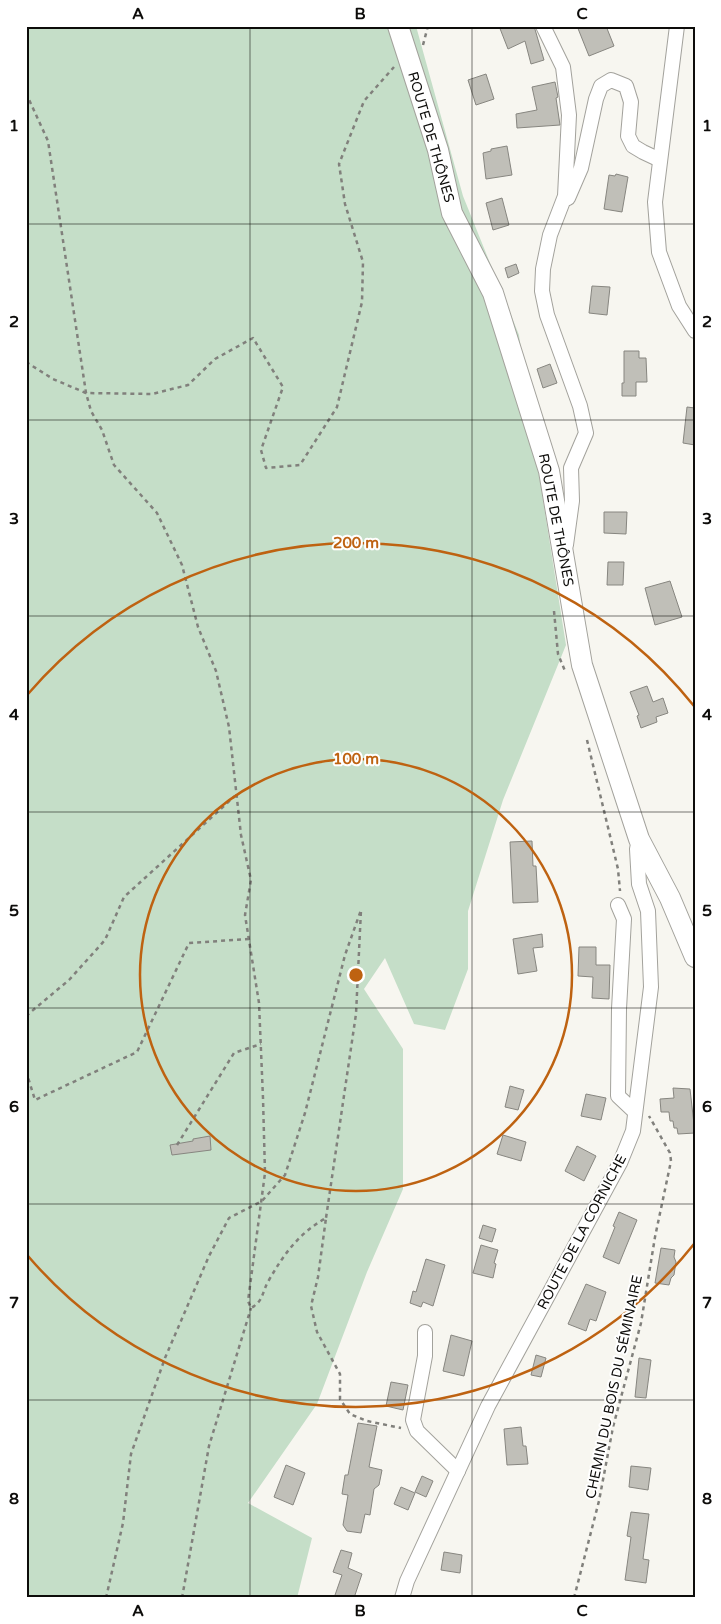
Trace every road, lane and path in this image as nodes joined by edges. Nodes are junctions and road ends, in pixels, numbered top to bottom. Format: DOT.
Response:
graph roads {
  1 [pos="398,26"];
  2 [pos="543,26"];
  3 [pos="677,26"];
  4 [pos="407,52"];
  5 [pos="26,93"];
  6 [pos="660,160"];
  7 [pos="560,209"];
  8 [pos="695,331"];
  9 [pos="26,362"];
  10 [pos="86,393"];
  11 [pos="546,461"];
  12 [pos="571,468"];
  13 [pos="564,560"];
  14 [pos="235,796"];
  15 [pos="639,839"];
  16 [pos="618,905"];
  17 [pos="249,940"];
  18 [pos="695,957"];
  19 [pos="26,1016"];
  20 [pos="261,1044"];
  21 [pos="26,1071"];
  22 [pos="636,1105"];
  23 [pos="177,1145"];
  24 [pos="262,1201"];
  25 [pos="326,1218"];
  26 [pos="251,1308"];
  27 [pos="425,1332"];
  28 [pos="417,1431"];
  29 [pos="458,1472"];
  30 [pos="407,1581"];
  31 [pos="106,1598"];
  32 [pos="182,1598"];
  33 [pos="402,1598"];
  34 [pos="408,1598"];
  35 [pos="574,1598"];
  1 -- 4 [label="main road, ROUTE DE THÔNES"];
  2 -- 7 [label="street"];
  3 -- 6 [label="street"];
  4 -- 10 [label="path"];
  4 -- 11 [label="main road, ROUTE DE THÔNES"];
  5 -- 10 [label="path"];
  6 -- 7 [label="street"];
  6 -- 8 [label="street"];
  7 -- 12 [label="street"];
  9 -- 10 [label="path"];
  10 -- 14 [label="path"];
  11 -- 12 [label="street"];
  11 -- 13 [label="main road, ROUTE DE THÔNES"];
  12 -- 13 [label="street"];
  13 -- 15 [label="main road, ROUTE DE THÔNES"];
  14 -- 17 [label="path"];
  14 -- 19 [label="path"];
  15 -- 18 [label="main road, ROUTE DE THÔNES"];
  15 -- 22 [label="street, ROUTE DE LA CORNICHE"];
  16 -- 22 [label="street"];
  17 -- 20 [label="path"];
  17 -- 21 [label="path"];
  20 -- 23 [label="path"];
  20 -- 24 [label="path"];
  22 -- 29 [label="street, ROUTE DE LA CORNICHE"];
  22 -- 35 [label="path, CHEMIN DU BOIS DU SÉMINAIRE"];
  24 -- 25 [label="path"];
  24 -- 26 [label="path"];
  24 -- 31 [label="path"];
  25 -- 26 [label="path"];
  25 -- 28 [label="path"];
  26 -- 32 [label="path"];
  27 -- 28 [label="street"];
  28 -- 29 [label="street"];
  29 -- 30 [label="street, ROUTE DE LA CORNICHE"];
  30 -- 33 [label="street, ROUTE DE LA CORNICHE"];
  30 -- 34 [label="street"];
}
